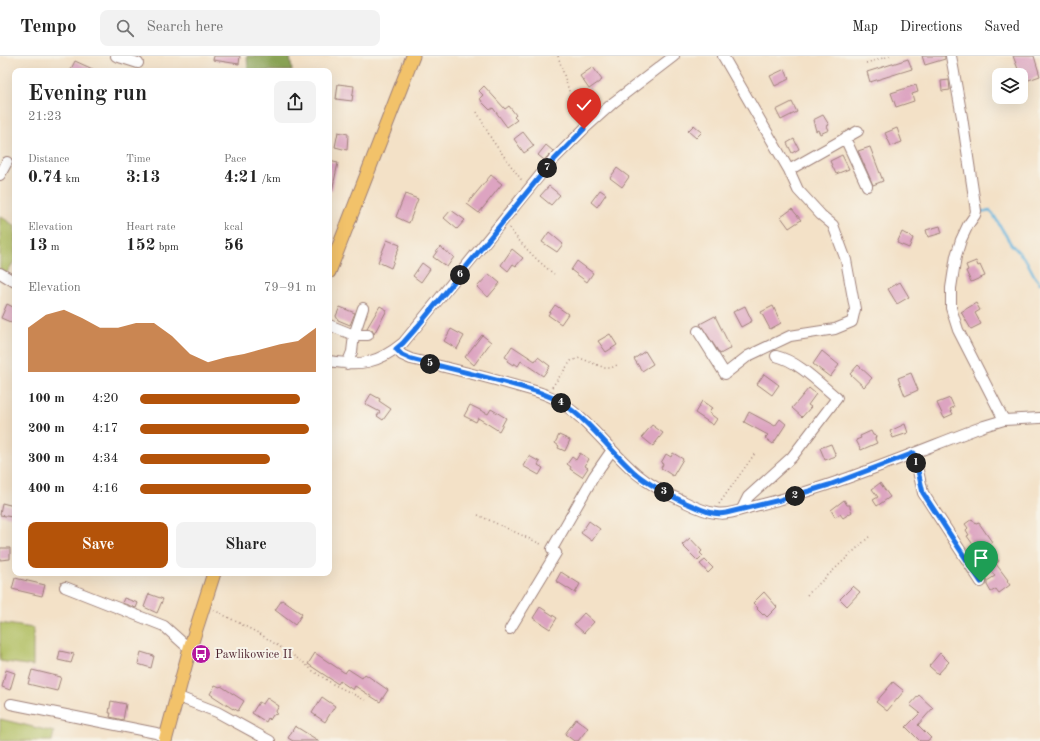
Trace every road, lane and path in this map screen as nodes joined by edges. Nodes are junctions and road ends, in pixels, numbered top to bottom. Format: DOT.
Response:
graph roads {
  1 [pos="116,56"];
  2 [pos="413,56"];
  3 [pos="558,56"];
  4 [pos="674,56"];
  5 [pos="723,56"];
  6 [pos="890,56"];
  7 [pos="951,56"];
  8 [pos="138,63"];
  9 [pos="866,63"];
  10 [pos="477,112"];
  11 [pos="584,129"];
  12 [pos="858,131"];
  13 [pos="846,138"];
  14 [pos="7,162"];
  15 [pos="789,170"];
  16 [pos="0,175"];
  17 [pos="867,186"];
  18 [pos="529,190"];
  19 [pos="504,221"];
  20 [pos="332,264"];
  21 [pos="0,273"];
  22 [pos="554,274"];
  23 [pos="12,280"];
  24 [pos="363,308"];
  25 [pos="332,326"];
  26 [pos="698,332"];
  27 [pos="354,335"];
  28 [pos="368,335"];
  29 [pos="396,349"];
  30 [pos="776,356"];
  31 [pos="332,362"];
  32 [pos="347,364"];
  33 [pos="619,364"];
  34 [pos="546,395"];
  35 [pos="1040,418"];
  36 [pos="1004,420"];
  37 [pos="612,450"];
  38 [pos="756,452"];
  39 [pos="914,453"];
  40 [pos="742,509"];
  41 [pos="715,513"];
  42 [pos="478,515"];
  43 [pos="871,535"];
  44 [pos="552,549"];
  45 [pos="213,576"];
  46 [pos="981,582"];
  47 [pos="65,587"];
  48 [pos="807,595"];
  49 [pos="204,605"];
  50 [pos="510,629"];
  51 [pos="190,648"];
  52 [pos="176,696"];
  53 [pos="365,700"];
  54 [pos="11,704"];
  55 [pos="165,739"];
  56 [pos="270,741"];
  1 -- 8 [label="street"];
  2 -- 20 [label="main road"];
  3 -- 11 [label="path"];
  4 -- 11 [label="street"];
  5 -- 15 [label="street"];
  6 -- 9 [label="path"];
  7 -- 36 [label="street"];
  10 -- 18 [label="path"];
  11 -- 18 [label="street"];
  12 -- 13 [label="street"];
  13 -- 15 [label="street"];
  13 -- 17 [label="street"];
  14 -- 16 [label="street"];
  15 -- 26 [label="street"];
  18 -- 19 [label="street"];
  19 -- 22 [label="path"];
  19 -- 29 [label="street"];
  21 -- 23 [label="street"];
  24 -- 27 [label="street"];
  25 -- 27 [label="street"];
  27 -- 28 [label="street"];
  27 -- 32 [label="street"];
  29 -- 32 [label="street"];
  29 -- 34 [label="street"];
  30 -- 40 [label="street"];
  31 -- 32 [label="street"];
  33 -- 34 [label="path"];
  34 -- 37 [label="street"];
  35 -- 36 [label="street"];
  36 -- 39 [label="street"];
  37 -- 41 [label="street"];
  37 -- 44 [label="street"];
  38 -- 41 [label="path"];
  39 -- 40 [label="street"];
  39 -- 46 [label="street"];
  40 -- 41 [label="street"];
  42 -- 44 [label="path"];
  43 -- 48 [label="path"];
  44 -- 50 [label="street"];
  45 -- 49 [label="main road"];
  47 -- 51 [label="street"];
  49 -- 51 [label="main road"];
  49 -- 53 [label="path"];
  51 -- 52 [label="main road"];
  52 -- 55 [label="main road"];
  52 -- 56 [label="street"];
  54 -- 55 [label="street"];
}
